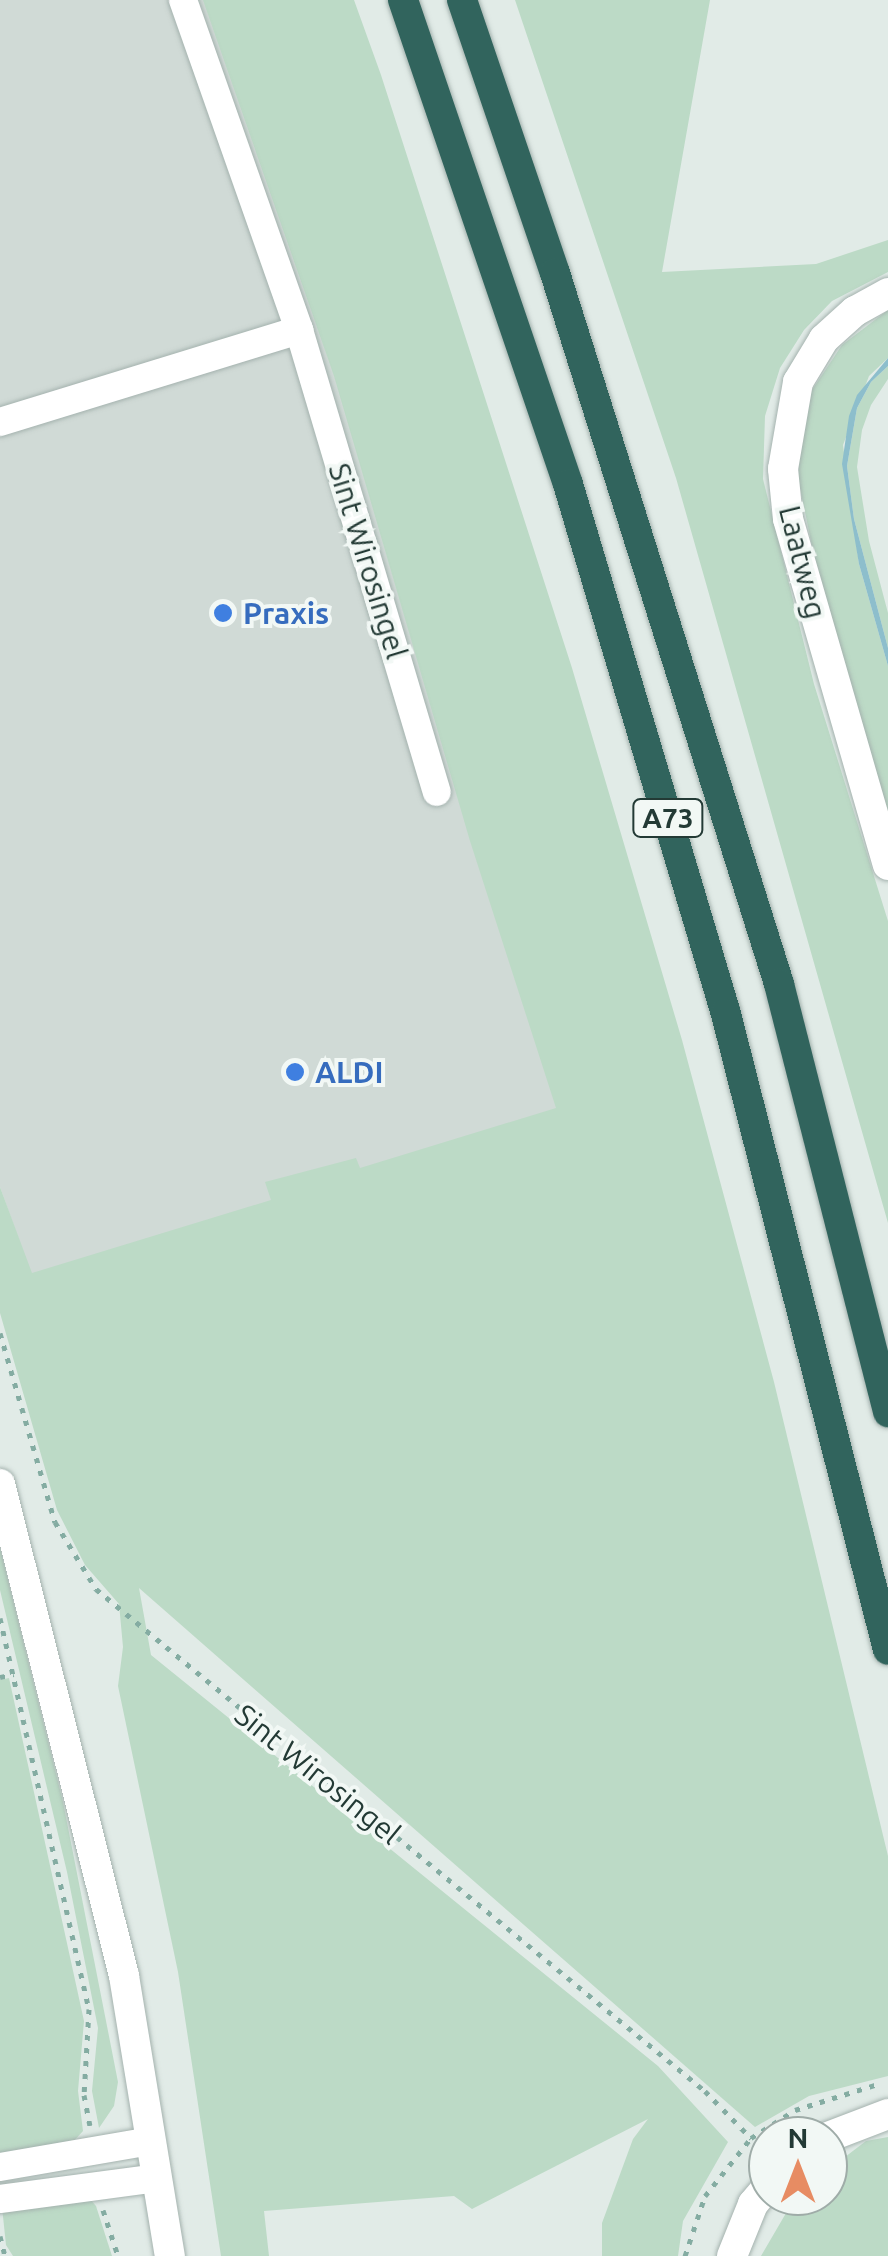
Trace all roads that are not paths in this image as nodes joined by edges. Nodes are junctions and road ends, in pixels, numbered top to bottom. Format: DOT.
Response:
graph roads {
  1 [pos="183,0"];
  2 [pos="403,0"];
  3 [pos="462,0"];
  4 [pos="888,293"];
  5 [pos="299,330"];
  6 [pos="0,422"];
  7 [pos="438,792"];
  8 [pos="888,865"];
  9 [pos="888,1412"];
  10 [pos="0,1484"];
  11 [pos="888,1650"];
  12 [pos="888,2114"];
  13 [pos="848,2129"];
  14 [pos="152,2141"];
  15 [pos="0,2168"];
  16 [pos="157,2178"];
  17 [pos="0,2199"];
  18 [pos="748,2216"];
  19 [pos="170,2256"];
  20 [pos="732,2256"];
  1 -- 5 [label="street, Sint Wirosingel"];
  2 -- 11 [label="highway, A73"];
  3 -- 9 [label="highway, A73"];
  4 -- 8 [label="main road, Laatweg"];
  5 -- 6 [label="street"];
  5 -- 7 [label="street, Sint Wirosingel"];
  10 -- 14 [label="main road"];
  12 -- 13 [label="main road"];
  14 -- 15 [label="street"];
  14 -- 16 [label="main road"];
  16 -- 17 [label="street"];
  16 -- 19 [label="main road"];
  18 -- 20 [label="main road"];
}
